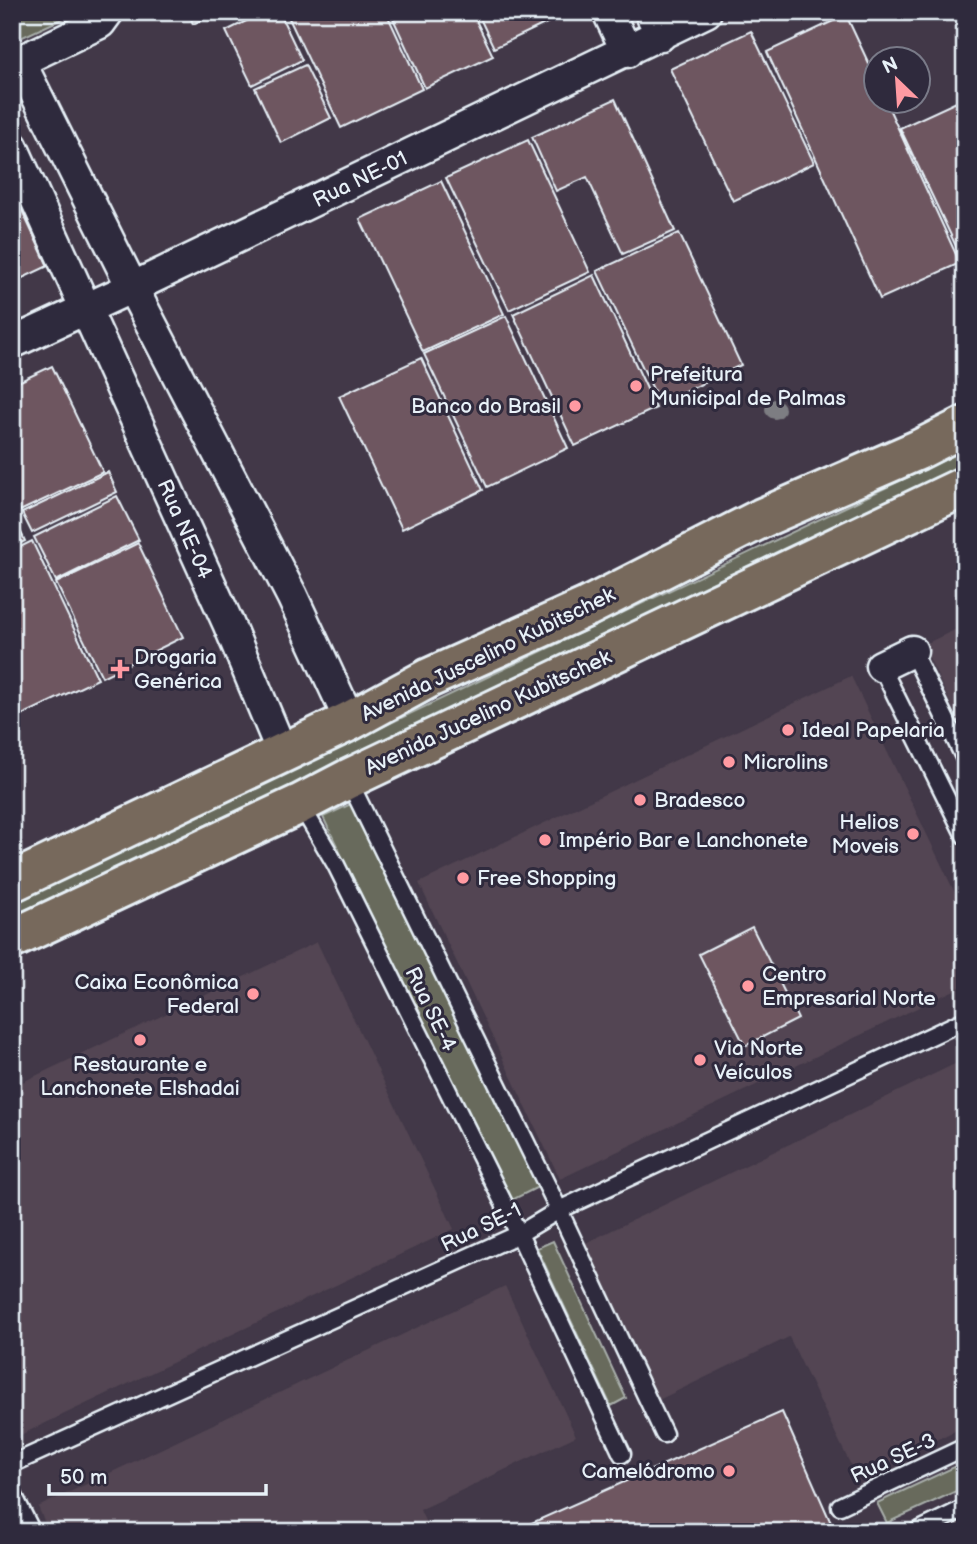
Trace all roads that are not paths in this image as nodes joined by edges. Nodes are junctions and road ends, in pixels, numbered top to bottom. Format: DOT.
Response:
graph roads {
  1 [pos="108,12"];
  2 [pos="608,12"];
  3 [pos="706,12"];
  4 [pos="655,24"];
  5 [pos="627,52"];
  6 [pos="16,64"];
  7 [pos="12,146"];
  8 [pos="132,287"];
  9 [pos="86,308"];
  10 [pos="12,343"];
  11 [pos="965,426"];
  12 [pos="965,485"];
  13 [pos="912,651"];
  14 [pos="880,666"];
  15 [pos="350,721"];
  16 [pos="282,752"];
  17 [pos="965,759"];
  18 [pos="348,779"];
  19 [pos="300,804"];
  20 [pos="965,836"];
  21 [pos="12,882"];
  22 [pos="12,939"];
  23 [pos="965,1020"];
  24 [pos="559,1210"];
  25 [pos="519,1234"];
  26 [pos="664,1434"];
  27 [pos="965,1447"];
  28 [pos="622,1454"];
  29 [pos="12,1464"];
  30 [pos="12,1492"];
  31 [pos="840,1506"];
  32 [pos="965,1508"];
  33 [pos="32,1532"];
  34 [pos="916,1532"];
  1 -- 6 [label="street"];
  2 -- 5 [label="street"];
  3 -- 4 [label="street, Rua NE-01"];
  4 -- 5 [label="street, Rua NE-01"];
  5 -- 8 [label="street, Rua NE-01"];
  6 -- 8 [label="street"];
  7 -- 9 [label="street, Rua NE-04"];
  8 -- 9 [label="street, Rua NE-01"];
  8 -- 15 [label="street"];
  9 -- 10 [label="street, Rua NE-01"];
  9 -- 16 [label="street, Rua NE-04"];
  11 -- 15 [label="main road, Avenida Juscelino Kubitschek"];
  12 -- 18 [label="main road, Avenida Jucelino Kubitschek"];
  13 -- 14 [label="street"];
  13 -- 17 [label="lane"];
  14 -- 20 [label="lane"];
  15 -- 16 [label="main road, Avenida Juscelino Kubitschek"];
  16 -- 21 [label="main road, Avenida Juscelino Kubitschek"];
  18 -- 19 [label="main road, Avenida Jucelino Kubitschek"];
  18 -- 24 [label="lane, Rua SE-4"];
  19 -- 22 [label="main road, Avenida Jucelino Kubitschek"];
  19 -- 25 [label="lane, Rua SE-4"];
  23 -- 24 [label="lane, Rua SE-1"];
  24 -- 25 [label="lane, Rua SE-1"];
  24 -- 26 [label="lane, Rua SE-4"];
  25 -- 28 [label="lane, Rua SE-4"];
  25 -- 29 [label="lane, Rua SE-1"];
  27 -- 31 [label="lane, Rua SE-3"];
  30 -- 33 [label="lane"];
  32 -- 34 [label="lane"];
}
